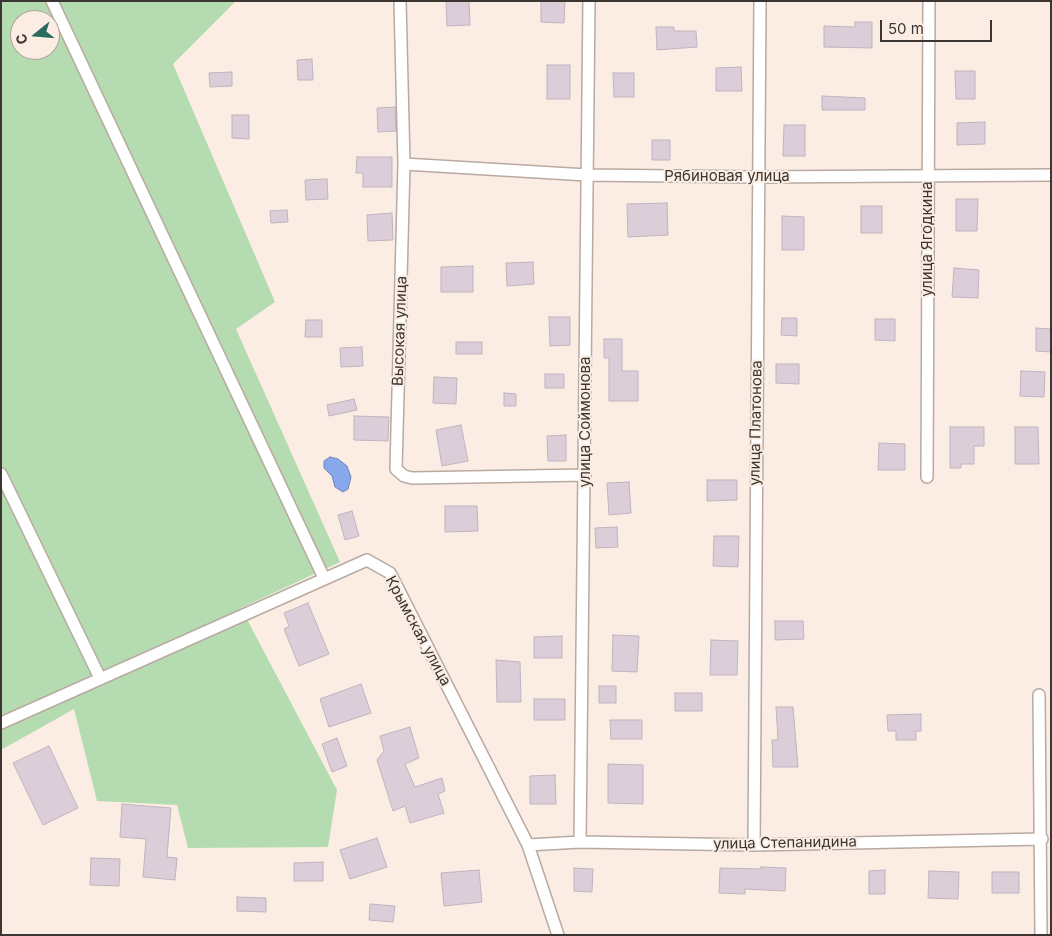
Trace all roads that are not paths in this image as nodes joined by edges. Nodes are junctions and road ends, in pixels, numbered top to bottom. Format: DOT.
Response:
graph roads {
  1 [pos="52,1"];
  2 [pos="400,1"];
  3 [pos="589,1"];
  4 [pos="760,1"];
  5 [pos="928,1"];
  6 [pos="404,164"];
  7 [pos="587,175"];
  8 [pos="927,175"];
  9 [pos="1051,175"];
  10 [pos="758,177"];
  11 [pos="1,474"];
  12 [pos="585,475"];
  13 [pos="927,477"];
  14 [pos="324,578"];
  15 [pos="100,678"];
  16 [pos="1039,696"];
  17 [pos="4,722"];
  18 [pos="1042,839"];
  19 [pos="580,842"];
  20 [pos="528,845"];
  21 [pos="754,845"];
  22 [pos="558,935"];
  23 [pos="1041,935"];
  1 -- 14 [label="street"];
  2 -- 6 [label="street, Высокая улица"];
  3 -- 7 [label="street, улица Соймонова"];
  4 -- 10 [label="street, улица Платонова"];
  5 -- 8 [label="street, улица Ягодкина"];
  6 -- 7 [label="street, Рябиновая улица"];
  6 -- 12 [label="street, Высокая улица"];
  7 -- 10 [label="street, Рябиновая улица"];
  7 -- 12 [label="street, улица Соймонова"];
  8 -- 9 [label="street, Рябиновая улица"];
  8 -- 10 [label="street, Рябиновая улица"];
  8 -- 13 [label="street, улица Ягодкина"];
  10 -- 21 [label="street, улица Платонова"];
  11 -- 15 [label="street"];
  12 -- 19 [label="street, улица Соймонова"];
  14 -- 15 [label="street, Крымская улица"];
  14 -- 20 [label="street, Крымская улица"];
  15 -- 17 [label="street, Крымская улица"];
  16 -- 18 [label="street"];
  18 -- 21 [label="street, улица Степанидина"];
  18 -- 23 [label="street"];
  19 -- 20 [label="street, улица Степанидина"];
  19 -- 21 [label="street, улица Степанидина"];
  20 -- 22 [label="street, Крымская улица"];
}
